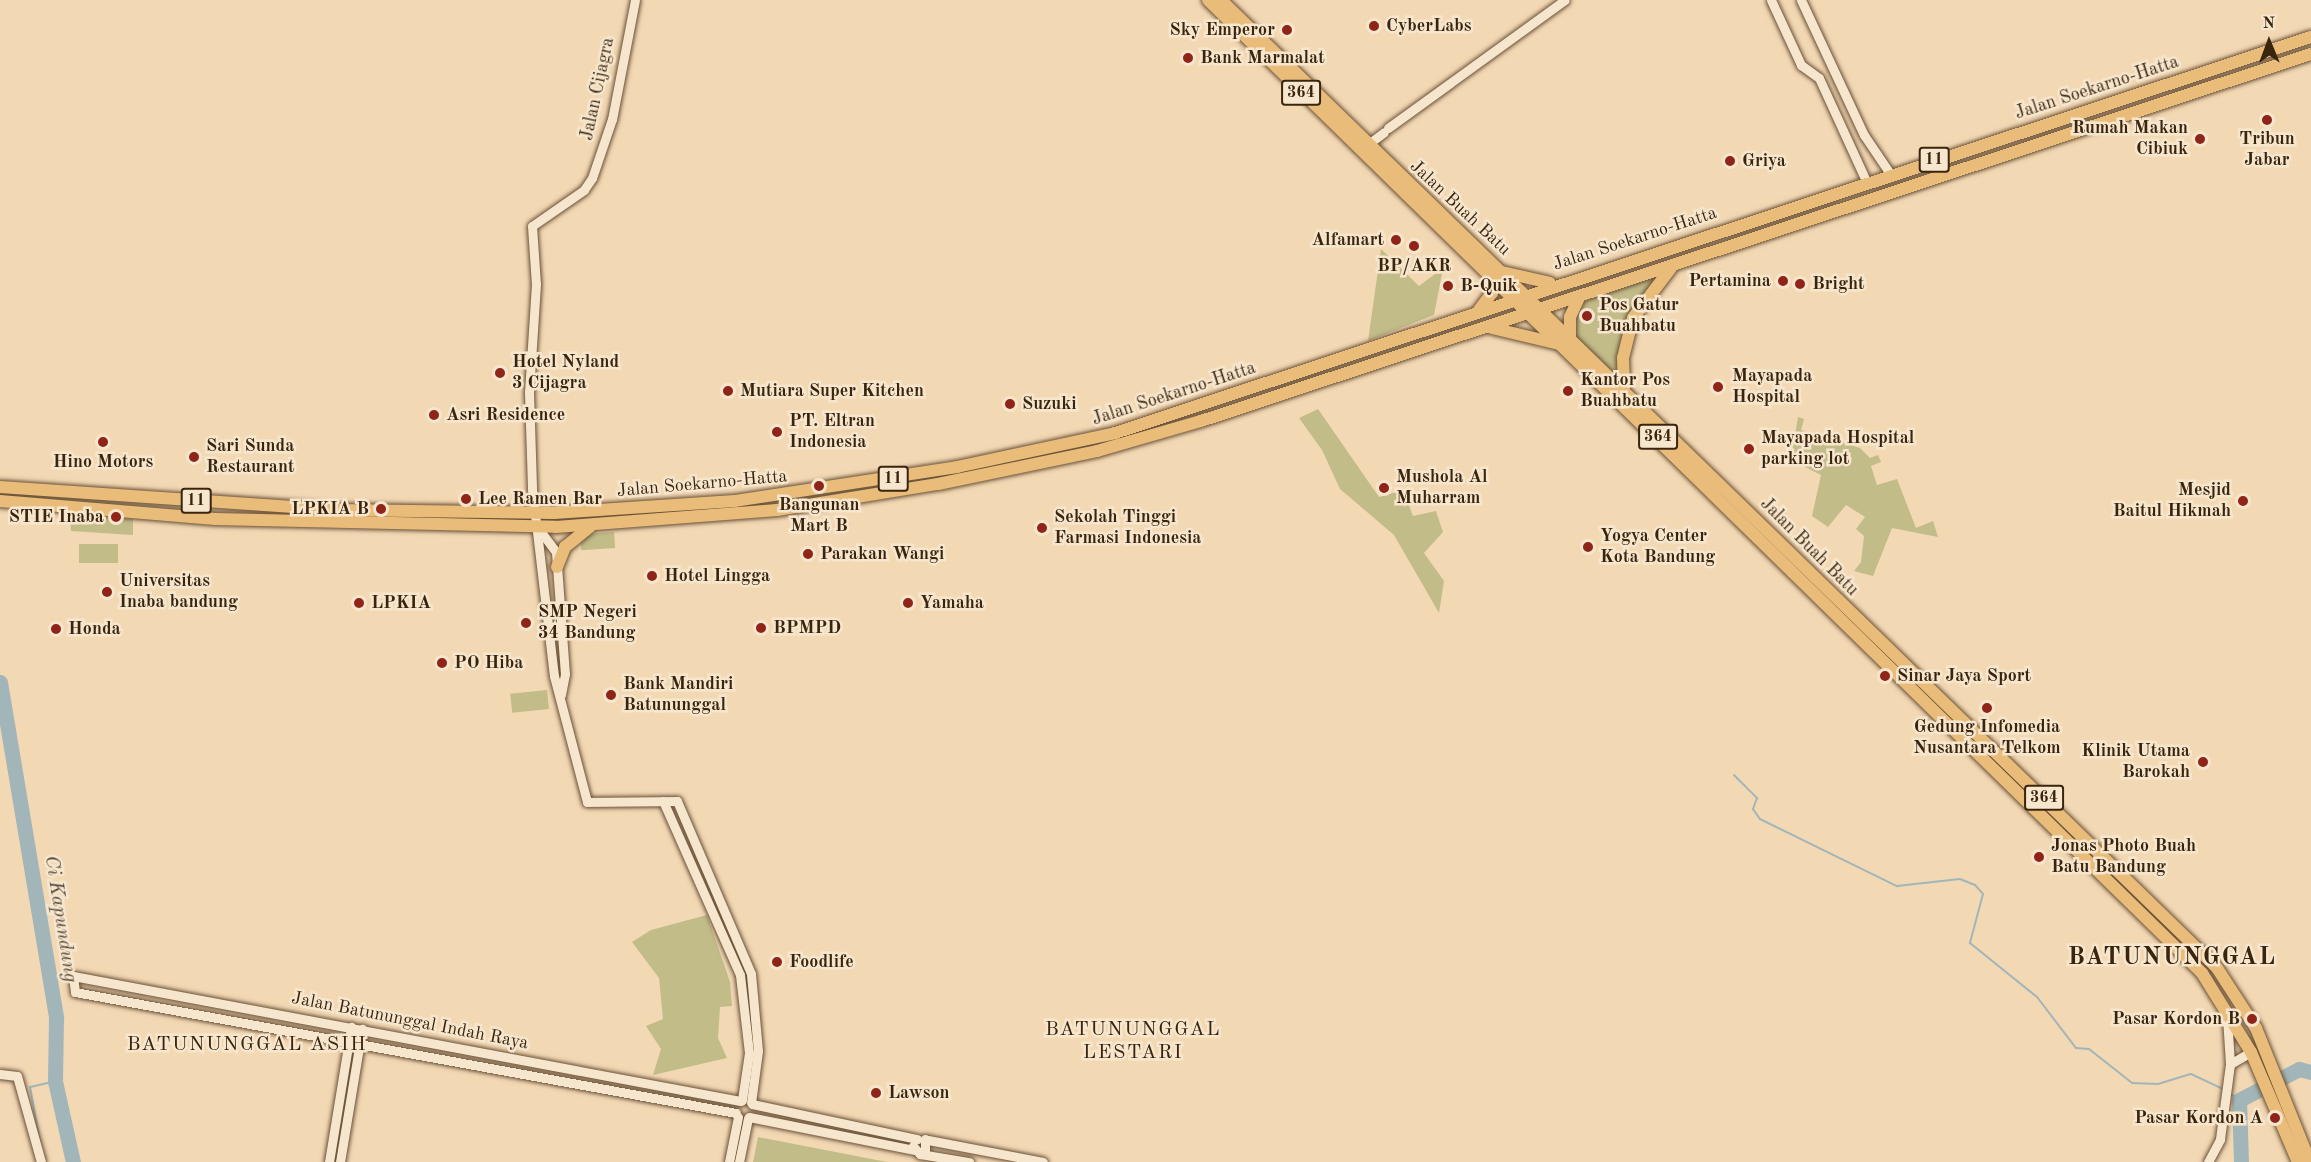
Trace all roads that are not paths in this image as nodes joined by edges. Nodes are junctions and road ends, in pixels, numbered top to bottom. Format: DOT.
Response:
graph roads {
  1 [pos="635,0"];
  2 [pos="1208,0"];
  3 [pos="1221,0"];
  4 [pos="1565,0"];
  5 [pos="1771,0"];
  6 [pos="1801,0"];
  7 [pos="2311,37"];
  8 [pos="2311,54"];
  9 [pos="1367,145"];
  10 [pos="1891,174"];
  11 [pos="1868,183"];
  12 [pos="1674,265"];
  13 [pos="1502,272"];
  14 [pos="1491,279"];
  15 [pos="1558,284"];
  16 [pos="1525,294"];
  17 [pos="1579,298"];
  18 [pos="1512,299"];
  19 [pos="1543,310"];
  20 [pos="1478,311"];
  21 [pos="1528,314"];
  22 [pos="1485,327"];
  23 [pos="1570,338"];
  24 [pos="1559,344"];
  25 [pos="1624,387"];
  26 [pos="1,487"];
  27 [pos="1,501"];
  28 [pos="535,513"];
  29 [pos="597,525"];
  30 [pos="538,528"];
  31 [pos="1757,529"];
  32 [pos="557,567"];
  33 [pos="561,697"];
  34 [pos="663,801"];
  35 [pos="2079,831"];
  36 [pos="2069,842"];
  37 [pos="2225,1006"];
  38 [pos="351,1027"];
  39 [pos="362,1029"];
  40 [pos="349,1042"];
  41 [pos="361,1045"];
  42 [pos="2252,1054"];
  43 [pos="2230,1064"];
  44 [pos="0,1074"];
  45 [pos="746,1102"];
  46 [pos="743,1116"];
  47 [pos="917,1139"];
  48 [pos="928,1140"];
  49 [pos="2308,1142"];
  50 [pos="914,1150"];
  51 [pos="925,1154"];
  52 [pos="41,1162"];
  53 [pos="329,1162"];
  54 [pos="340,1162"];
  55 [pos="729,1162"];
  56 [pos="739,1162"];
  57 [pos="969,1162"];
  58 [pos="1043,1162"];
  59 [pos="2208,1162"];
  60 [pos="2298,1162"];
  61 [pos="2310,1162"];
  1 -- 28 [label="street, Jalan Cijagra"];
  2 -- 14 [label="main road, Jalan Buah Batu / 364"];
  3 -- 9 [label="main road, Jalan Buah Batu / 364"];
  4 -- 9 [label="street"];
  5 -- 11 [label="street"];
  6 -- 10 [label="street"];
  7 -- 10 [label="main road, Jalan Soekarno-Hatta / 11"];
  8 -- 12 [label="main road, Jalan Soekarno-Hatta / 11"];
  9 -- 13 [label="main road, Jalan Buah Batu / 364"];
  10 -- 11 [label="main road, Jalan Soekarno-Hatta / 11"];
  11 -- 15 [label="main road, Jalan Soekarno-Hatta / 11"];
  12 -- 17 [label="main road, Jalan Soekarno-Hatta / 11"];
  12 -- 25 [label="main road"];
  13 -- 15 [label="main road"];
  13 -- 16 [label="main road, Jalan Buah Batu / 364"];
  14 -- 18 [label="main road, Jalan Buah Batu / 364"];
  14 -- 20 [label="main road"];
  15 -- 16 [label="main road, Jalan Soekarno-Hatta / 11"];
  16 -- 18 [label="main road, Jalan Soekarno-Hatta / 11"];
  16 -- 19 [label="main road, Jalan Buah Batu / 364"];
  17 -- 19 [label="main road, Jalan Soekarno-Hatta / 11"];
  17 -- 23 [label="main road"];
  18 -- 20 [label="main road, Jalan Soekarno-Hatta / 11"];
  18 -- 21 [label="main road, Jalan Buah Batu / 364"];
  19 -- 21 [label="main road, Jalan Soekarno-Hatta / 11"];
  19 -- 23 [label="main road, Jalan Buah Batu / 364"];
  20 -- 28 [label="main road, Jalan Soekarno-Hatta / 11"];
  21 -- 22 [label="main road, Jalan Soekarno-Hatta / 11"];
  21 -- 24 [label="main road, Jalan Buah Batu / 364"];
  22 -- 24 [label="main road"];
  22 -- 29 [label="main road, Jalan Soekarno-Hatta / 11"];
  23 -- 25 [label="main road, Jalan Buah Batu / 364"];
  24 -- 31 [label="main road, Jalan Buah Batu / 364"];
  25 -- 31 [label="main road, Jalan Buah Batu / 364"];
  26 -- 28 [label="main road, Jalan Soekarno-Hatta / 11"];
  27 -- 30 [label="main road, Jalan Soekarno-Hatta / 11"];
  28 -- 30 [label="street, Jalan Cijagra"];
  29 -- 30 [label="main road, Jalan Soekarno-Hatta / 11"];
  29 -- 32 [label="main road"];
  30 -- 32 [label="street"];
  30 -- 33 [label="street, Jalan Cijagra"];
  31 -- 35 [label="main road, Jalan Buah Batu / 364"];
  31 -- 36 [label="main road, Jalan Buah Batu / 364"];
  32 -- 33 [label="street"];
  33 -- 34 [label="street, Jalan Cijagra"];
  34 -- 45 [label="street"];
  34 -- 45 [label="street"];
  35 -- 36 [label="main road"];
  35 -- 49 [label="main road, Jalan Buah Batu / 364"];
  36 -- 37 [label="main road, Jalan Buah Batu / 364"];
  37 -- 42 [label="main road, Jalan Buah Batu / 364"];
  37 -- 43 [label="street"];
  38 -- 39 [label="street, Jalan Batununggal Indah Raya"];
  38 -- 40 [label="street"];
  38 -- 40 [label="street, Jalan Batununggal Indah Raya"];
  39 -- 41 [label="street"];
  39 -- 45 [label="street, Jalan Batununggal Indah Raya"];
  40 -- 41 [label="street, Jalan Batununggal Indah Raya"];
  40 -- 53 [label="street"];
  41 -- 46 [label="street, Jalan Batununggal Indah Raya"];
  41 -- 54 [label="street"];
  42 -- 43 [label="street"];
  42 -- 60 [label="main road, Jalan Buah Batu / 364"];
  43 -- 59 [label="street"];
  44 -- 52 [label="street"];
  45 -- 46 [label="street"];
  45 -- 46 [label="street"];
  45 -- 47 [label="street, Jalan Batununggal Indah Raya"];
  46 -- 50 [label="street, Jalan Batununggal Indah Raya"];
  46 -- 55 [label="street"];
  46 -- 56 [label="street"];
  47 -- 48 [label="street, Jalan Batununggal Indah Raya"];
  47 -- 50 [label="street"];
  48 -- 51 [label="street"];
  48 -- 58 [label="street"];
  49 -- 61 [label="main road, Jalan Buah Batu / 364"];
  50 -- 51 [label="street, Jalan Batununggal Indah Raya"];
  51 -- 57 [label="street"];
}
